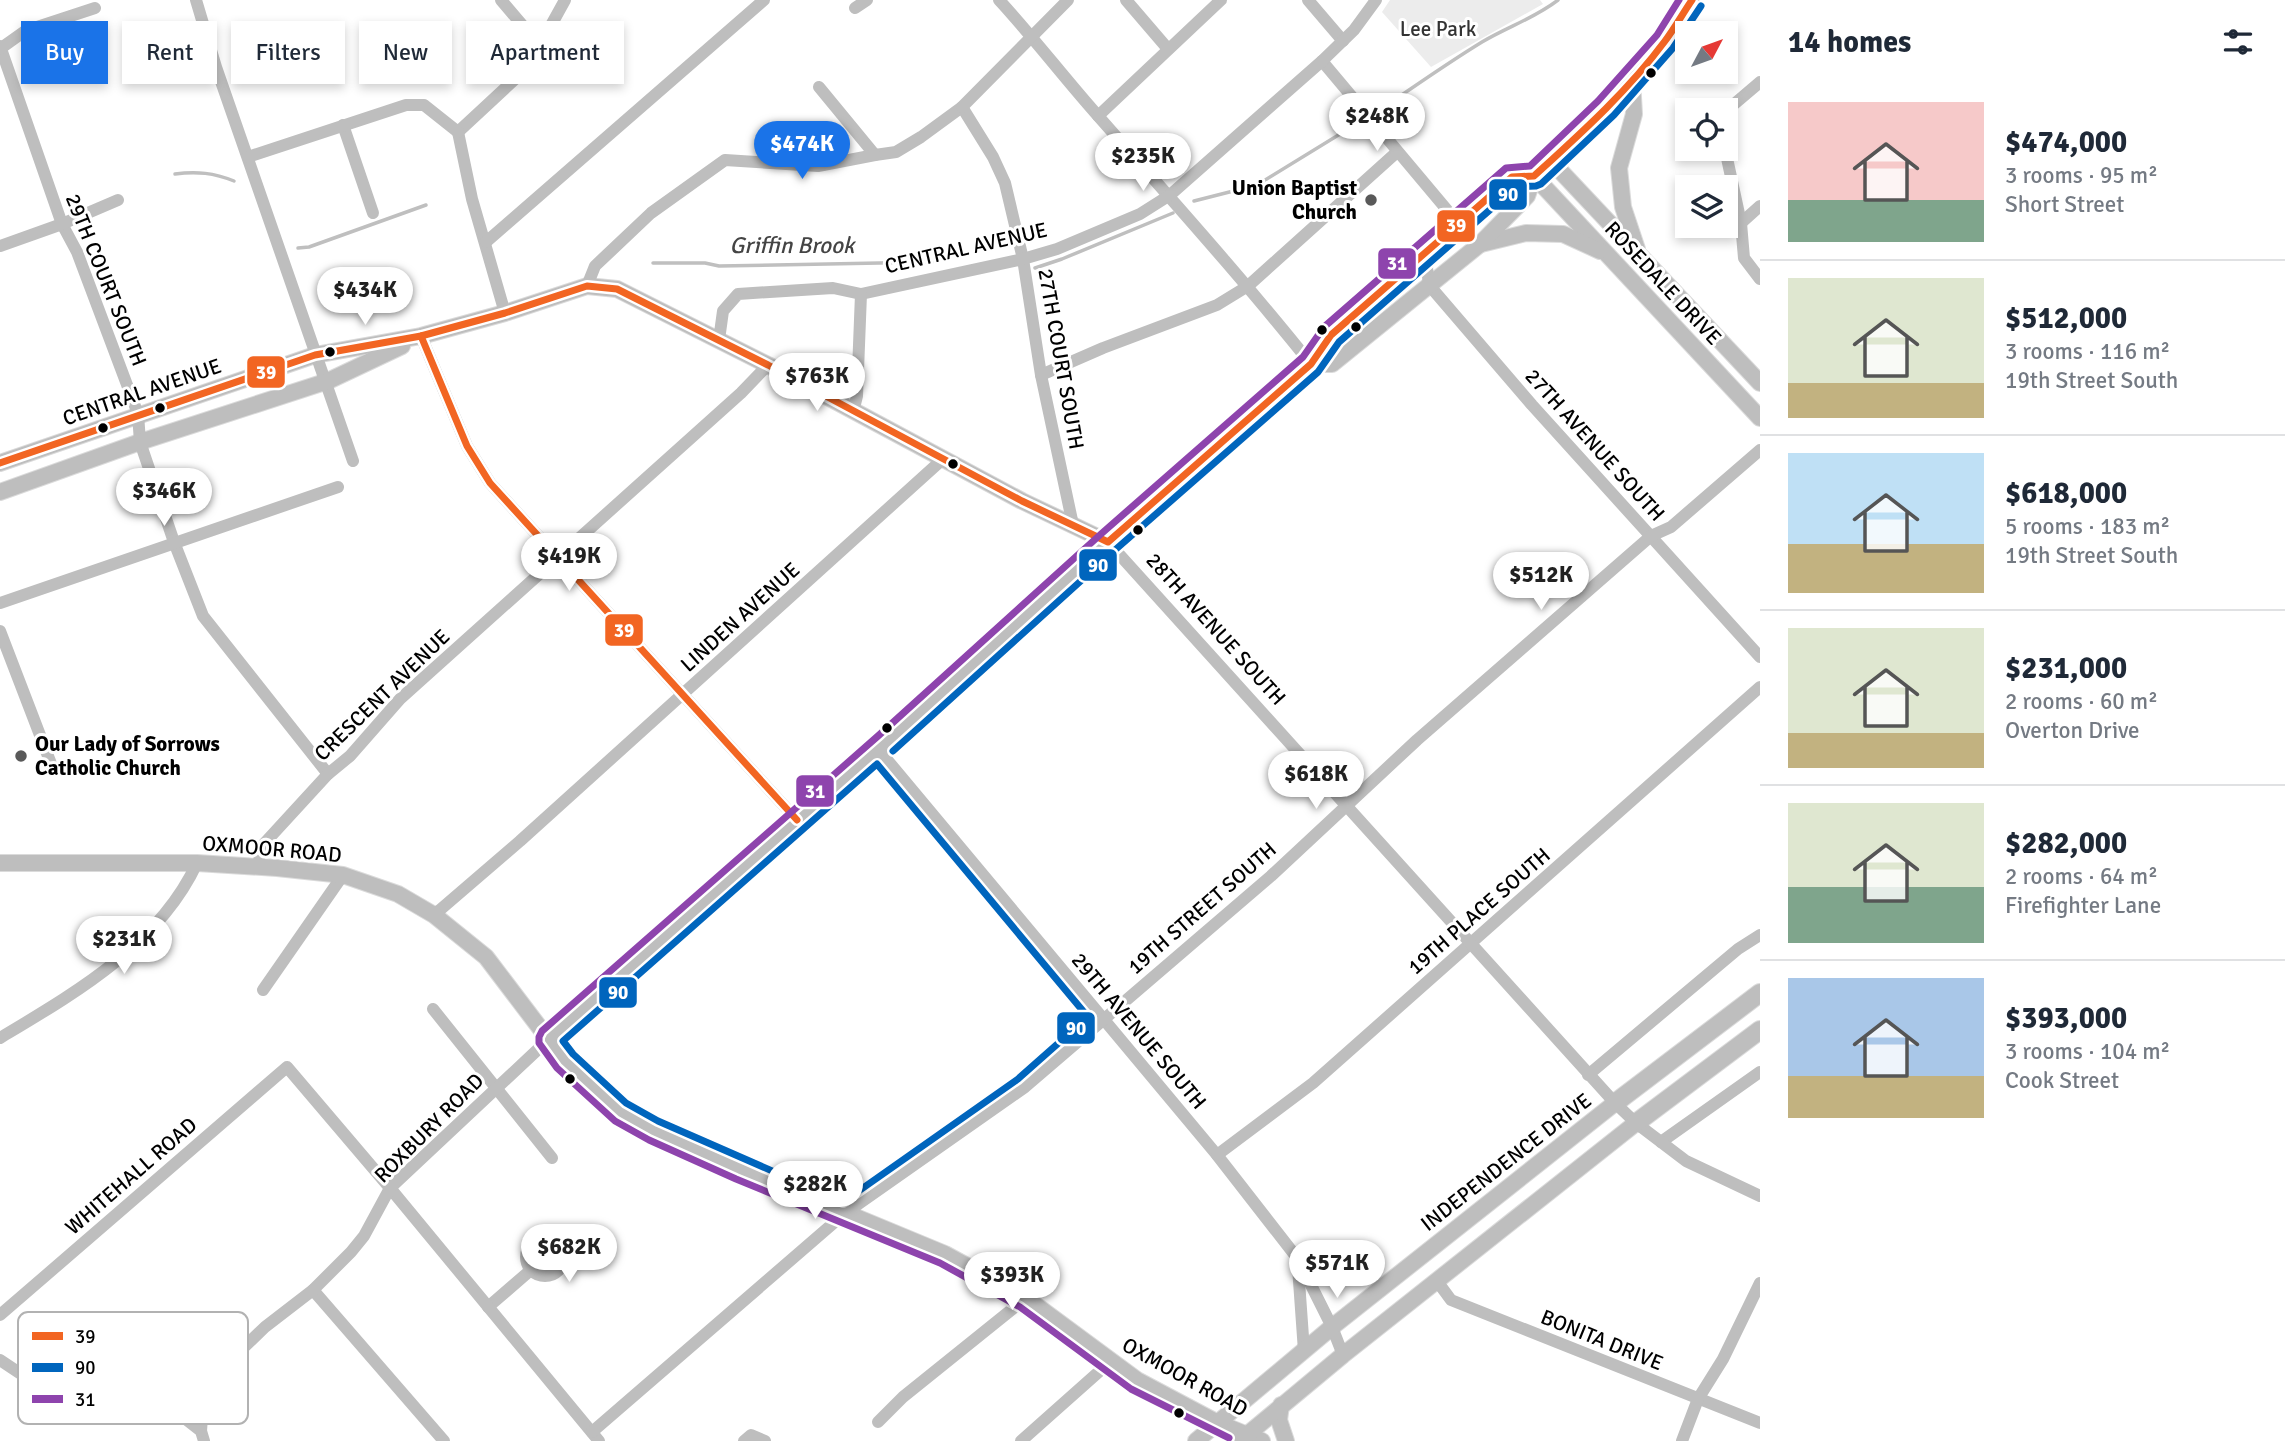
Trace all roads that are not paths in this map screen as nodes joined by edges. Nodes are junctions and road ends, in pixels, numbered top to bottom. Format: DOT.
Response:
graph roads {
  1 [pos="196,0"];
  2 [pos="500,0"];
  3 [pos="565,0"];
  4 [pos="764,0"];
  5 [pos="867,0"];
  6 [pos="999,0"];
  7 [pos="1068,0"];
  8 [pos="1126,0"];
  9 [pos="1221,0"];
  10 [pos="1308,0"];
  11 [pos="1376,0"];
  12 [pos="1692,0"];
  13 [pos="95,8"];
  14 [pos="855,8"];
  15 [pos="518,21"];
  16 [pos="554,21"];
  17 [pos="1032,36"];
  18 [pos="1343,41"];
  19 [pos="0,48"];
  20 [pos="1168,49"];
  21 [pos="1322,61"];
  22 [pos="1632,80"];
  23 [pos="1760,82"];
  24 [pos="510,84"];
  25 [pos="819,87"];
  26 [pos="1738,101"];
  27 [pos="962,107"];
  28 [pos="1098,116"];
  29 [pos="343,125"];
  30 [pos="458,132"];
  31 [pos="1397,152"];
  32 [pos="875,155"];
  33 [pos="248,157"];
  34 [pos="1551,161"];
  35 [pos="1728,161"];
  36 [pos="1534,176"];
  37 [pos="1170,195"];
  38 [pos="118,200"];
  39 [pos="1760,206"];
  40 [pos="373,213"];
  41 [pos="1458,223"];
  42 [pos="1741,223"];
  43 [pos="62,224"];
  44 [pos="485,242"];
  45 [pos="1479,245"];
  46 [pos="0,246"];
  47 [pos="1430,247"];
  48 [pos="1607,254"];
  49 [pos="1639,255"];
  50 [pos="1023,259"];
  51 [pos="1760,279"];
  52 [pos="1429,285"];
  53 [pos="587,286"];
  54 [pos="1248,286"];
  55 [pos="617,289"];
  56 [pos="860,294"];
  57 [pos="505,313"];
  58 [pos="421,336"];
  59 [pos="719,340"];
  60 [pos="315,355"];
  61 [pos="1311,364"];
  62 [pos="768,365"];
  63 [pos="1041,375"];
  64 [pos="1757,377"];
  65 [pos="326,382"];
  66 [pos="853,412"];
  67 [pos="138,414"];
  68 [pos="1760,418"];
  69 [pos="140,442"];
  70 [pos="1760,450"];
  71 [pos="944,458"];
  72 [pos="353,461"];
  73 [pos="0,463"];
  74 [pos="338,487"];
  75 [pos="0,492"];
  76 [pos="1073,525"];
  77 [pos="1651,536"];
  78 [pos="174,542"];
  79 [pos="1108,542"];
  80 [pos="559,557"];
  81 [pos="0,603"];
  82 [pos="0,631"];
  83 [pos="1760,657"];
  84 [pos="1760,687"];
  85 [pos="682,695"];
  86 [pos="878,750"];
  87 [pos="54,769"];
  88 [pos="328,774"];
  89 [pos="1348,805"];
  90 [pos="797,820"];
  91 [pos="0,863"];
  92 [pos="197,863"];
  93 [pos="258,868"];
  94 [pos="343,875"];
  95 [pos="434,915"];
  96 [pos="1760,935"];
  97 [pos="1470,944"];
  98 [pos="263,990"];
  99 [pos="1760,992"];
  100 [pos="433,1009"];
  101 [pos="1104,1018"];
  102 [pos="1760,1030"];
  103 [pos="0,1038"];
  104 [pos="549,1039"];
  105 [pos="1760,1072"];
  106 [pos="1588,1075"];
  107 [pos="497,1087"];
  108 [pos="1615,1103"];
  109 [pos="1636,1123"];
  110 [pos="1661,1142"];
  111 [pos="1217,1155"];
  112 [pos="552,1158"];
  113 [pos="390,1188"];
  114 [pos="1760,1196"];
  115 [pos="844,1214"];
  116 [pos="1298,1259"];
  117 [pos="532,1269"];
  118 [pos="1437,1281"];
  119 [pos="1760,1283"];
  120 [pos="313,1290"];
  121 [pos="1026,1298"];
  122 [pos="488,1307"];
  123 [pos="0,1315"];
  124 [pos="1332,1327"];
  125 [pos="248,1343"];
  126 [pos="1304,1351"];
  127 [pos="1343,1355"];
  128 [pos="0,1360"];
  129 [pos="1111,1361"];
  130 [pos="18,1372"];
  131 [pos="1698,1399"];
  132 [pos="1281,1405"];
  133 [pos="878,1422"];
  134 [pos="1218,1423"];
  135 [pos="1760,1423"];
  136 [pos="595,1437"];
  137 [pos="1243,1438"];
  138 [pos="444,1441"];
  139 [pos="744,1441"];
  140 [pos="765,1441"];
  141 [pos="1021,1441"];
  142 [pos="1196,1441"];
  143 [pos="1262,1441"];
  144 [pos="1286,1441"];
  145 [pos="1682,1441"];
  1 -- 33 [label="street"];
  2 -- 15 [label="street"];
  3 -- 16 [label="street"];
  4 -- 44 [label="street"];
  5 -- 14 [label="street"];
  6 -- 17 [label="street"];
  7 -- 17 [label="street"];
  8 -- 20 [label="street"];
  9 -- 20 [label="street"];
  10 -- 18 [label="street"];
  11 -- 18 [label="street, CENTRAL AVENUE"];
  12 -- 22 [label="main road"];
  13 -- 19 [label="street"];
  17 -- 27 [label="street"];
  17 -- 28 [label="street"];
  18 -- 21 [label="street, CENTRAL AVENUE"];
  19 -- 43 [label="street, 29TH COURT SOUTH"];
  20 -- 28 [label="street"];
  21 -- 31 [label="street"];
  21 -- 37 [label="street, CENTRAL AVENUE"];
  22 -- 34 [label="main road"];
  22 -- 49 [label="main road"];
  23 -- 26 [label="street"];
  24 -- 30 [label="street"];
  25 -- 32 [label="street"];
  27 -- 32 [label="street"];
  27 -- 50 [label="street, 27TH COURT SOUTH"];
  28 -- 37 [label="street"];
  29 -- 30 [label="street"];
  29 -- 33 [label="street"];
  29 -- 40 [label="street"];
  30 -- 44 [label="street"];
  31 -- 41 [label="street"];
  31 -- 54 [label="street"];
  32 -- 53 [label="street"];
  33 -- 60 [label="street"];
  34 -- 36 [label="main road"];
  34 -- 49 [label="main road, ROSEDALE DRIVE"];
  35 -- 42 [label="street"];
  36 -- 41 [label="main road"];
  36 -- 45 [label="main road"];
  36 -- 48 [label="main road, ROSEDALE DRIVE"];
  37 -- 50 [label="street, CENTRAL AVENUE"];
  37 -- 54 [label="street"];
  38 -- 43 [label="street"];
  39 -- 42 [label="street"];
  41 -- 47 [label="main road"];
  42 -- 51 [label="street"];
  43 -- 46 [label="street"];
  43 -- 67 [label="street, 29TH COURT SOUTH"];
  44 -- 57 [label="street"];
  45 -- 48 [label="main road"];
  45 -- 52 [label="main road"];
  47 -- 52 [label="street"];
  47 -- 61 [label="main road"];
  48 -- 68 [label="main road, ROSEDALE DRIVE"];
  49 -- 64 [label="main road, ROSEDALE DRIVE"];
  50 -- 56 [label="street, CENTRAL AVENUE"];
  50 -- 63 [label="street, 27TH COURT SOUTH"];
  52 -- 61 [label="main road"];
  52 -- 77 [label="street, 27TH AVENUE SOUTH"];
  53 -- 55 [label="main road, CENTRAL AVENUE"];
  53 -- 57 [label="main road, CENTRAL AVENUE"];
  54 -- 61 [label="street"];
  54 -- 63 [label="street"];
  55 -- 59 [label="main road, 28TH AVENUE SOUTH"];
  56 -- 59 [label="street, CENTRAL AVENUE"];
  56 -- 66 [label="street"];
  57 -- 58 [label="main road, CENTRAL AVENUE"];
  58 -- 60 [label="main road, CENTRAL AVENUE"];
  58 -- 65 [label="main road, CENTRAL AVENUE"];
  58 -- 80 [label="street"];
  59 -- 62 [label="main road, 28TH AVENUE SOUTH"];
  60 -- 65 [label="street"];
  60 -- 67 [label="main road, CENTRAL AVENUE"];
  61 -- 79 [label="main road"];
  62 -- 66 [label="main road, 28TH AVENUE SOUTH"];
  62 -- 80 [label="street, CRESCENT AVENUE"];
  63 -- 76 [label="street, 27TH COURT SOUTH"];
  65 -- 69 [label="main road, CENTRAL AVENUE"];
  65 -- 72 [label="street"];
  66 -- 71 [label="main road, 28TH AVENUE SOUTH"];
  67 -- 69 [label="street, 29TH COURT SOUTH"];
  67 -- 73 [label="main road, CENTRAL AVENUE"];
  69 -- 75 [label="main road, CENTRAL AVENUE"];
  69 -- 78 [label="street, 29TH COURT SOUTH"];
  70 -- 77 [label="street, 19TH STREET SOUTH"];
  71 -- 76 [label="main road, 28TH AVENUE SOUTH"];
  71 -- 85 [label="street, LINDEN AVENUE"];
  74 -- 78 [label="street"];
  76 -- 79 [label="main road, 28TH AVENUE SOUTH"];
  77 -- 83 [label="street, 27TH AVENUE SOUTH"];
  77 -- 89 [label="street, 19TH STREET SOUTH"];
  78 -- 81 [label="street"];
  78 -- 88 [label="street, 29TH COURT SOUTH"];
  79 -- 86 [label="street, ROXBURY ROAD"];
  79 -- 89 [label="street, 28TH AVENUE SOUTH"];
  80 -- 85 [label="street"];
  80 -- 88 [label="street, CRESCENT AVENUE"];
  82 -- 87 [label="street"];
  84 -- 97 [label="street, 19TH PLACE SOUTH"];
  85 -- 90 [label="street"];
  85 -- 95 [label="street, LINDEN AVENUE"];
  86 -- 90 [label="street, ROXBURY ROAD"];
  86 -- 101 [label="street, 29TH AVENUE SOUTH"];
  88 -- 93 [label="street, CRESCENT AVENUE"];
  89 -- 97 [label="street, 28TH AVENUE SOUTH"];
  89 -- 101 [label="street, 19TH STREET SOUTH"];
  90 -- 104 [label="street, ROXBURY ROAD"];
  91 -- 92 [label="main road, OXMOOR ROAD"];
  92 -- 93 [label="main road, OXMOOR ROAD"];
  92 -- 103 [label="street"];
  93 -- 94 [label="main road, OXMOOR ROAD"];
  94 -- 95 [label="main road, OXMOOR ROAD"];
  94 -- 98 [label="street"];
  95 -- 104 [label="main road, OXMOOR ROAD"];
  96 -- 106 [label="street"];
  97 -- 106 [label="street, 28TH AVENUE SOUTH"];
  97 -- 111 [label="street, 19TH PLACE SOUTH"];
  99 -- 108 [label="highway"];
  100 -- 107 [label="street"];
  101 -- 111 [label="street, 29TH AVENUE SOUTH"];
  101 -- 115 [label="street, 19TH STREET SOUTH"];
  102 -- 109 [label="highway"];
  104 -- 107 [label="street, ROXBURY ROAD"];
  104 -- 115 [label="main road, OXMOOR ROAD"];
  105 -- 110 [label="street"];
  106 -- 108 [label="street, 28TH AVENUE SOUTH"];
  107 -- 112 [label="street"];
  107 -- 113 [label="street, ROXBURY ROAD"];
  108 -- 109 [label="street, 28TH AVENUE SOUTH"];
  108 -- 124 [label="main road, INDEPENDENCE DRIVE"];
  109 -- 110 [label="street, 28TH AVENUE SOUTH"];
  109 -- 118 [label="main road"];
  110 -- 114 [label="street, 28TH AVENUE SOUTH"];
  111 -- 116 [label="street, 29TH AVENUE SOUTH"];
  113 -- 120 [label="street, ROXBURY ROAD"];
  113 -- 122 [label="street"];
  113 -- 123 [label="street, WHITEHALL ROAD"];
  115 -- 121 [label="main road, OXMOOR ROAD"];
  115 -- 136 [label="street, 19TH STREET SOUTH"];
  116 -- 124 [label="street, 29TH AVENUE SOUTH"];
  116 -- 126 [label="street"];
  117 -- 122 [label="street"];
  118 -- 127 [label="main road"];
  118 -- 131 [label="street, BONITA DRIVE"];
  119 -- 131 [label="street"];
  120 -- 125 [label="street, ROXBURY ROAD"];
  120 -- 138 [label="street"];
  121 -- 129 [label="main road, OXMOOR ROAD"];
  121 -- 133 [label="street"];
  122 -- 136 [label="street"];
  124 -- 126 [label="main road, INDEPENDENCE DRIVE"];
  124 -- 127 [label="street, 29TH AVENUE SOUTH"];
  126 -- 134 [label="main road, INDEPENDENCE DRIVE"];
  127 -- 132 [label="main road"];
  128 -- 130 [label="street"];
  129 -- 134 [label="main road, OXMOOR ROAD"];
  129 -- 141 [label="street"];
  131 -- 135 [label="street, BONITA DRIVE"];
  131 -- 145 [label="street"];
  132 -- 137 [label="main road"];
  132 -- 144 [label="main road"];
  134 -- 137 [label="main road, OXMOOR ROAD"];
  134 -- 142 [label="main road, INDEPENDENCE DRIVE"];
  137 -- 143 [label="main road, OXMOOR ROAD"];
  139 -- 140 [label="street"];
}
